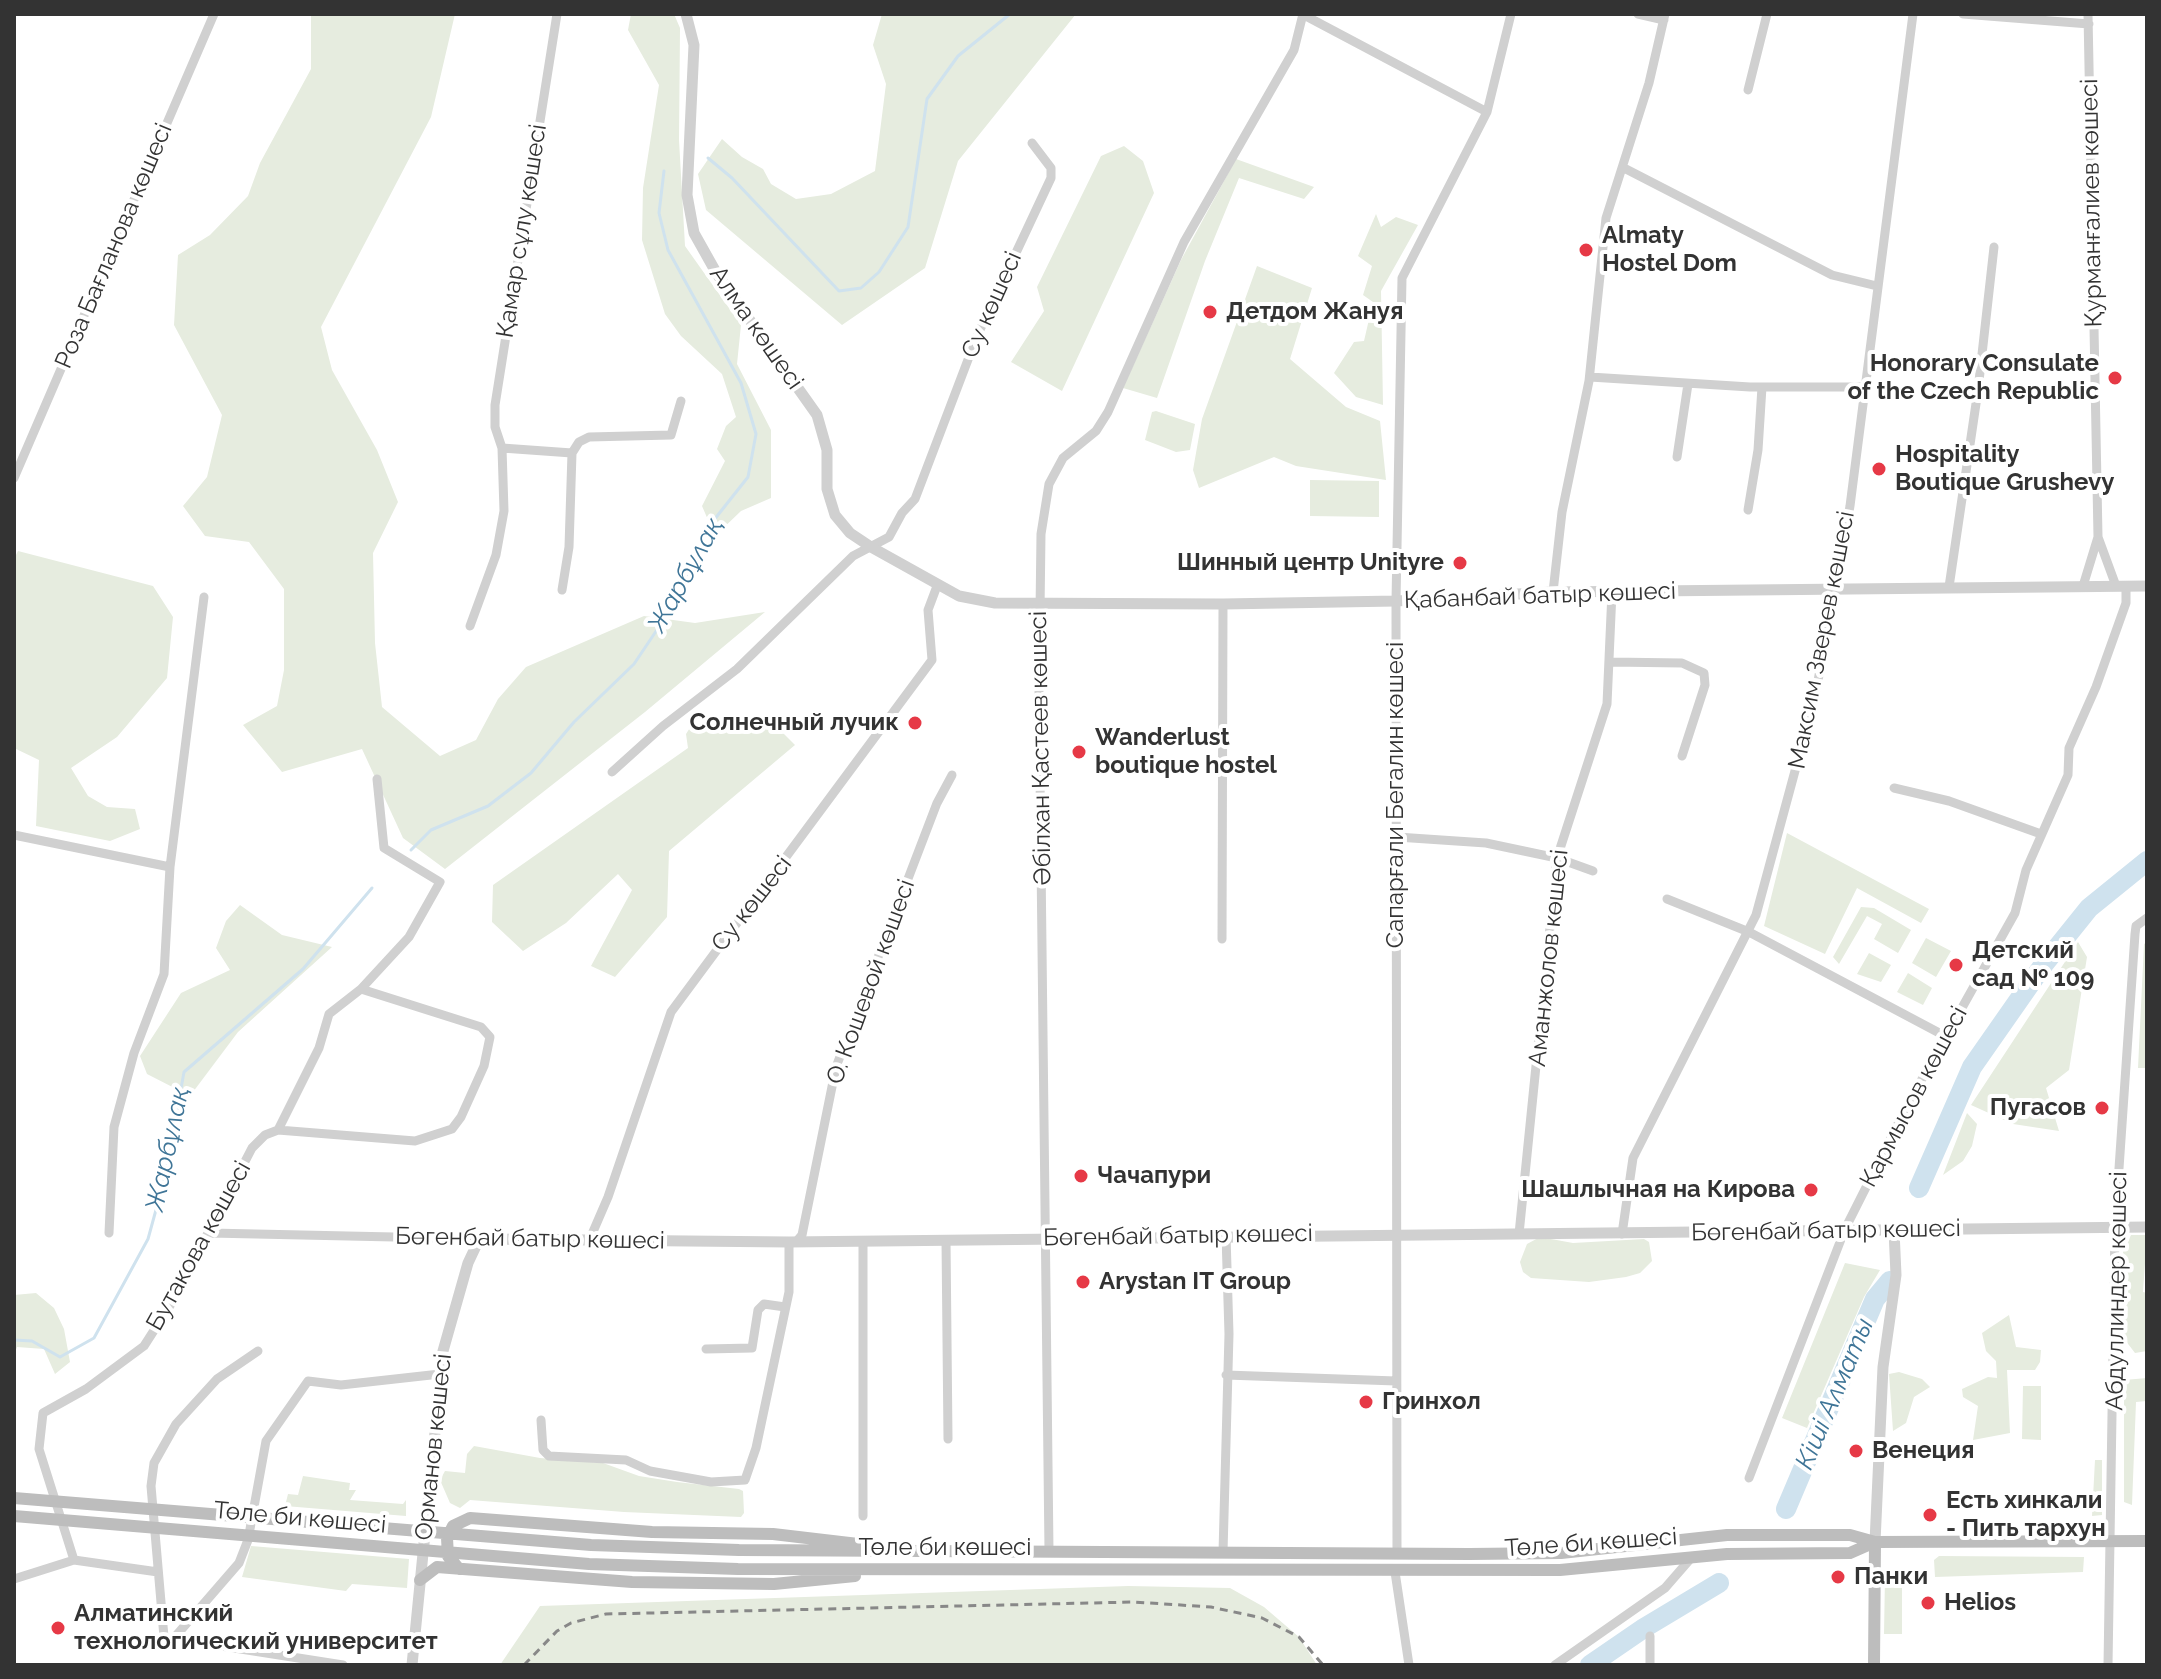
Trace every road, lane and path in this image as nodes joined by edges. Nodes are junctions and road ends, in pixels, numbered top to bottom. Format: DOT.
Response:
graph roads {
  1 [pos="214,14"];
  2 [pos="557,14"];
  3 [pos="686,14"];
  4 [pos="1303,14"];
  5 [pos="1511,14"];
  6 [pos="1638,14"];
  7 [pos="1767,14"];
  8 [pos="1913,14"];
  9 [pos="1963,14"];
  10 [pos="1664,17"];
  11 [pos="2088,19"];
  12 [pos="1748,90"];
  13 [pos="1487,112"];
  14 [pos="1032,143"];
  15 [pos="1624,168"];
  16 [pos="1994,247"];
  17 [pos="1877,286"];
  18 [pos="1590,377"];
  19 [pos="1688,384"];
  20 [pos="1762,387"];
  21 [pos="1865,387"];
  22 [pos="681,401"];
  23 [pos="502,448"];
  24 [pos="572,453"];
  25 [pos="1677,457"];
  26 [pos="14,478"];
  27 [pos="1748,510"];
  28 [pos="2098,537"];
  29 [pos="871,547"];
  30 [pos="937,586"];
  31 [pos="2083,586"];
  32 [pos="2121,586"];
  33 [pos="2147,586"];
  34 [pos="1835,587"];
  35 [pos="1949,587"];
  36 [pos="562,590"];
  37 [pos="1553,592"];
  38 [pos="1612,592"];
  39 [pos="204,597"];
  40 [pos="1396,601"];
  41 [pos="1039,602"];
  42 [pos="1223,604"];
  43 [pos="470,626"];
  44 [pos="1611,662"];
  45 [pos="1682,756"];
  46 [pos="612,772"];
  47 [pos="952,775"];
  48 [pos="377,779"];
  49 [pos="1894,788"];
  50 [pos="2041,834"];
  51 [pos="14,835"];
  52 [pos="1397,837"];
  53 [pos="1557,858"];
  54 [pos="170,867"];
  55 [pos="1593,871"];
  56 [pos="1667,899"];
  57 [pos="2144,919"];
  58 [pos="1749,932"];
  59 [pos="1222,939"];
  60 [pos="361,989"];
  61 [pos="1945,1036"];
  62 [pos="278,1130"];
  63 [pos="2115,1227"];
  64 [pos="2147,1227"];
  65 [pos="1845,1229"];
  66 [pos="1894,1230"];
  67 [pos="109,1233"];
  68 [pos="210,1233"];
  69 [pos="1397,1234"];
  70 [pos="1519,1234"];
  71 [pos="1622,1234"];
  72 [pos="1226,1235"];
  73 [pos="1045,1237"];
  74 [pos="486,1239"];
  75 [pos="946,1240"];
  76 [pos="589,1241"];
  77 [pos="863,1241"];
  78 [pos="793,1242"];
  79 [pos="785,1307"];
  80 [pos="706,1349"];
  81 [pos="258,1351"];
  82 [pos="440,1374"];
  83 [pos="1226,1375"];
  84 [pos="1396,1381"];
  85 [pos="541,1420"];
  86 [pos="948,1439"];
  87 [pos="1749,1478"];
  88 [pos="14,1498"];
  89 [pos="14,1516"];
  90 [pos="863,1516"];
  91 [pos="2108,1541"];
  92 [pos="2147,1541"];
  93 [pos="1875,1542"];
  94 [pos="897,1551"];
  95 [pos="1049,1551"];
  96 [pos="1223,1552"];
  97 [pos="1397,1553"];
  98 [pos="1692,1557"];
  99 [pos="74,1560"];
  100 [pos="459,1569"];
  101 [pos="898,1570"];
  102 [pos="158,1572"];
  103 [pos="1395,1572"];
  104 [pos="14,1579"];
  105 [pos="420,1580"];
  106 [pos="1650,1636"];
  107 [pos="174,1638"];
  108 [pos="343,1665"];
  109 [pos="412,1665"];
  110 [pos="1409,1665"];
  111 [pos="1555,1665"];
  112 [pos="1650,1665"];
  113 [pos="1874,1665"];
  114 [pos="2108,1665"];
  1 -- 26 [label="street, Роза Бағланова көшесі"];
  2 -- 23 [label="street, Қамар сұлу көшесі"];
  3 -- 29 [label="street, Алма көшесі"];
  4 -- 13 [label="street"];
  4 -- 41 [label="street, Әбілхан Қастеев көшесі"];
  5 -- 13 [label="street, Сапарғали Бегалин көшесі"];
  6 -- 10 [label="street"];
  7 -- 12 [label="street"];
  8 -- 17 [label="street, Максим Зверев көшесі"];
  9 -- 11 [label="street"];
  10 -- 15 [label="street"];
  11 -- 28 [label="street, Қурманғалиев көшесі"];
  13 -- 40 [label="street, Сапарғали Бегалин көшесі"];
  14 -- 29 [label="street, Су көшесі"];
  15 -- 17 [label="street"];
  15 -- 18 [label="street"];
  16 -- 35 [label="street"];
  17 -- 21 [label="street, Максим Зверев көшесі"];
  18 -- 19 [label="street"];
  18 -- 37 [label="street"];
  19 -- 20 [label="street"];
  19 -- 25 [label="street"];
  20 -- 21 [label="street"];
  20 -- 27 [label="street"];
  21 -- 34 [label="street, Максим Зверев көшесі"];
  22 -- 24 [label="street"];
  23 -- 24 [label="street"];
  23 -- 43 [label="street, Қамар сұлу көшесі"];
  24 -- 36 [label="street"];
  28 -- 31 [label="street"];
  28 -- 32 [label="street"];
  29 -- 30 [label="street, Алма көшесі"];
  29 -- 46 [label="street"];
  30 -- 41 [label="street, Қабанбай батыр көшесі"];
  30 -- 76 [label="street, Су көшесі"];
  31 -- 32 [label="street, Қабанбай батыр көшесі"];
  31 -- 35 [label="street, Қабанбай батыр көшесі"];
  32 -- 33 [label="street, Қабанбай батыр көшесі"];
  32 -- 50 [label="street, Қармысов көшесі"];
  34 -- 35 [label="street, Қабанбай батыр көшесі"];
  34 -- 38 [label="street, Қабанбай батыр көшесі"];
  34 -- 58 [label="street, Максим Зверев көшесі"];
  37 -- 38 [label="street, Қабанбай батыр көшесі"];
  37 -- 40 [label="street, Қабанбай батыр көшесі"];
  38 -- 44 [label="street, Аманжолов көшесі"];
  39 -- 54 [label="street"];
  40 -- 42 [label="street, Қабанбай батыр көшесі"];
  40 -- 52 [label="street, Сапарғали Бегалин көшесі"];
  41 -- 42 [label="street, Қабанбай батыр көшесі"];
  41 -- 73 [label="street, Әбілхан Қастеев көшесі"];
  42 -- 59 [label="street"];
  44 -- 45 [label="street"];
  44 -- 53 [label="street, Аманжолов көшесі"];
  47 -- 78 [label="street, О. Кошевой көшесі"];
  48 -- 60 [label="street, Бутакова көшесі"];
  49 -- 50 [label="street"];
  50 -- 61 [label="street, Қармысов көшесі"];
  51 -- 54 [label="street"];
  52 -- 53 [label="street"];
  52 -- 69 [label="street, Сапарғали Бегалин көшесі"];
  53 -- 55 [label="street"];
  53 -- 70 [label="street, Аманжолов көшесі"];
  54 -- 67 [label="street"];
  56 -- 58 [label="street"];
  57 -- 63 [label="street, Абдуллиндер көшесі"];
  58 -- 61 [label="street"];
  58 -- 71 [label="street, Максим Зверев көшесі"];
  60 -- 62 [label="street, Бутакова көшесі"];
  60 -- 62 [label="street"];
  61 -- 65 [label="street, Қармысов көшесі"];
  62 -- 68 [label="street, Бутакова көшесі"];
  63 -- 64 [label="street, Бөгенбай батыр көшесі"];
  63 -- 66 [label="street, Бөгенбай батыр көшесі"];
  63 -- 91 [label="street, Абдуллиндер көшесі"];
  65 -- 66 [label="street, Бөгенбай батыр көшесі"];
  65 -- 71 [label="street, Бөгенбай батыр көшесі"];
  65 -- 87 [label="street, Қармысов көшесі"];
  66 -- 93 [label="street"];
  68 -- 74 [label="street, Бөгенбай батыр көшесі"];
  68 -- 99 [label="street, Бутакова көшесі"];
  69 -- 70 [label="street, Бөгенбай батыр көшесі"];
  69 -- 72 [label="street, Бөгенбай батыр көшесі"];
  69 -- 84 [label="street, Сапарғали Бегалин көшесі"];
  70 -- 71 [label="street, Бөгенбай батыр көшесі"];
  72 -- 73 [label="street, Бөгенбай батыр көшесі"];
  72 -- 83 [label="street"];
  73 -- 75 [label="street, Бөгенбай батыр көшесі"];
  73 -- 95 [label="street, Әбілхан Қастеев көшесі"];
  74 -- 76 [label="street, Бөгенбай батыр көшесі"];
  74 -- 82 [label="street, Орманов көшесі"];
  75 -- 77 [label="street, Бөгенбай батыр көшесі"];
  75 -- 86 [label="street"];
  76 -- 78 [label="street, Бөгенбай батыр көшесі"];
  77 -- 78 [label="street, Бөгенбай батыр көшесі"];
  77 -- 90 [label="street"];
  78 -- 79 [label="street, О. Кошевой көшесі"];
  79 -- 80 [label="street"];
  79 -- 85 [label="street, О. Кошевой көшесі"];
  81 -- 102 [label="street"];
  82 -- 105 [label="street, Орманов көшесі"];
  82 -- 107 [label="street"];
  83 -- 84 [label="street"];
  83 -- 96 [label="street"];
  84 -- 97 [label="street, Сапарғали Бегалин көшесі"];
  88 -- 94 [label="main road, Төле би көшесі"];
  89 -- 101 [label="main road, Төле би көшесі"];
  91 -- 92 [label="main road, Төле би көшесі"];
  91 -- 93 [label="main road, Төле би көшесі"];
  91 -- 114 [label="street, Абдуллиндер көшесі"];
  93 -- 97 [label="main road, Төле би көшесі"];
  93 -- 98 [label="main road, Төле би көшесі"];
  93 -- 113 [label="main road"];
  94 -- 95 [label="main road, Төле би көшесі"];
  94 -- 100 [label="main road"];
  95 -- 96 [label="main road, Төле би көшесі"];
  96 -- 97 [label="main road, Төле би көшесі"];
  98 -- 103 [label="main road, Төле би көшесі"];
  98 -- 111 [label="street"];
  99 -- 102 [label="street"];
  99 -- 104 [label="street"];
  100 -- 101 [label="main road"];
  100 -- 105 [label="main road"];
  101 -- 103 [label="main road, Төле би көшесі"];
  102 -- 107 [label="street"];
  103 -- 110 [label="street"];
  105 -- 109 [label="street, Орманов көшесі"];
  106 -- 112 [label="street"];
  107 -- 108 [label="street"];
}
